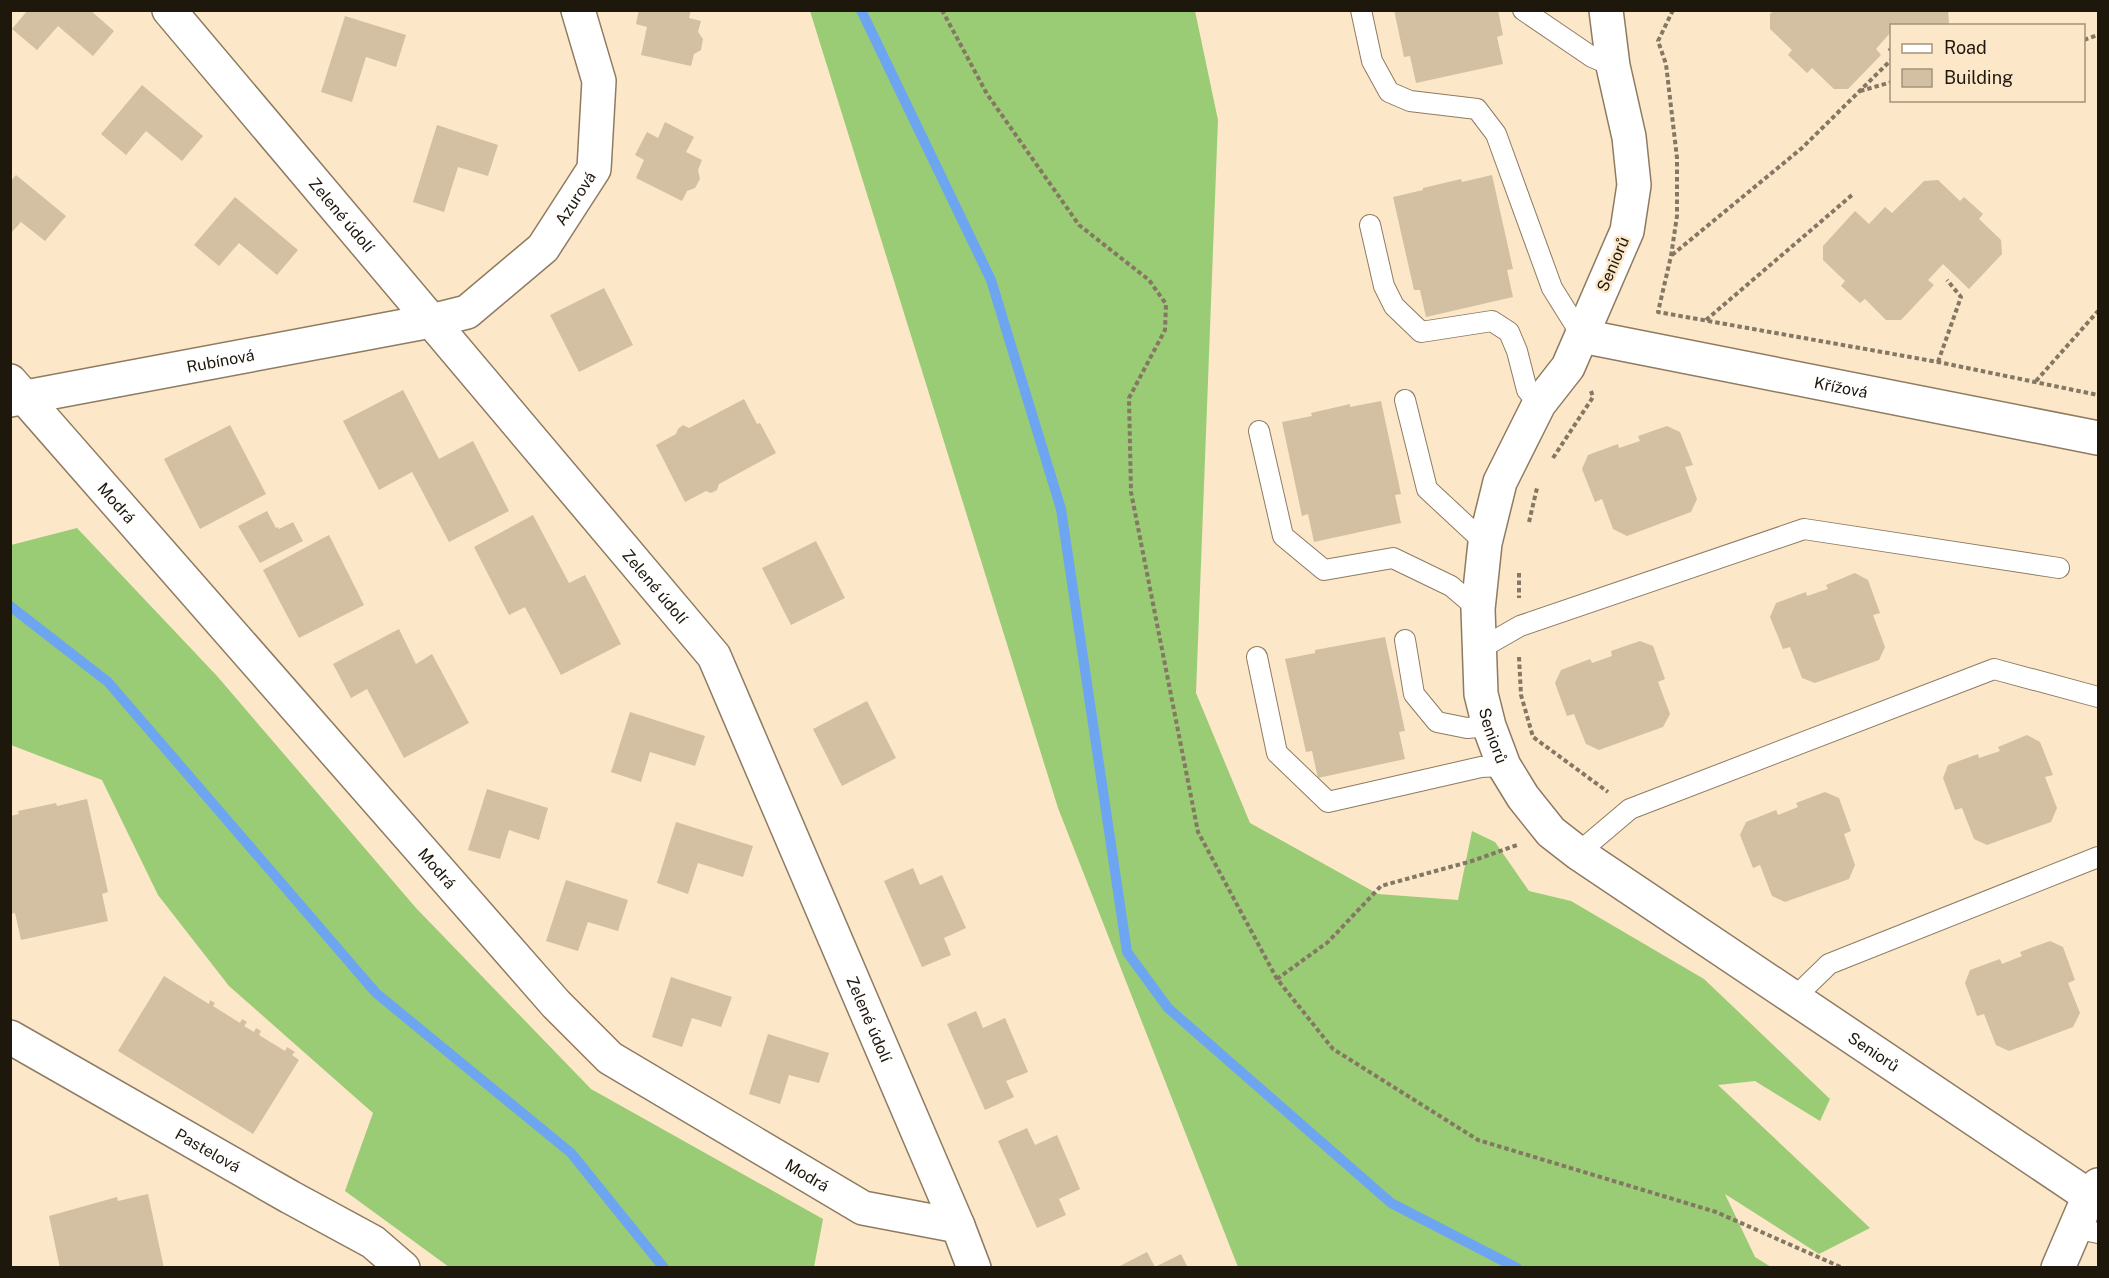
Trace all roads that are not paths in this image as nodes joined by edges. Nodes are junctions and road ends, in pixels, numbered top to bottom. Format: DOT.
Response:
graph roads {
  1 [pos="169,10"];
  2 [pos="578,10"];
  3 [pos="1361,10"];
  4 [pos="1524,10"];
  5 [pos="1606,10"];
  6 [pos="1613,66"];
  7 [pos="1370,225"];
  8 [pos="431,321"];
  9 [pos="1582,336"];
  10 [pos="15,393"];
  11 [pos="1405,400"];
  12 [pos="1539,404"];
  13 [pos="1259,431"];
  14 [pos="2098,438"];
  15 [pos="1485,543"];
  16 [pos="2060,568"];
  17 [pos="1478,609"];
  18 [pos="1405,640"];
  19 [pos="1478,650"];
  20 [pos="1257,657"];
  21 [pos="2098,697"];
  22 [pos="1489,726"];
  23 [pos="1504,766"];
  24 [pos="1578,853"];
  25 [pos="2098,857"];
  26 [pos="1794,998"];
  27 [pos="10,1037"];
  28 [pos="2094,1190"];
  29 [pos="958,1227"];
  30 [pos="2087,1230"];
  31 [pos="403,1268"];
  32 [pos="974,1268"];
  33 [pos="2058,1268"];
  1 -- 8 [label="street, Zelené údolí"];
  2 -- 8 [label="street, Azurová"];
  3 -- 9 [label="lane"];
  4 -- 6 [label="lane"];
  5 -- 6 [label="street, Seniorů"];
  6 -- 9 [label="street, Seniorů"];
  7 -- 12 [label="lane"];
  8 -- 10 [label="street, Rubínová"];
  8 -- 29 [label="street, Zelené údolí"];
  9 -- 12 [label="street, Seniorů"];
  9 -- 14 [label="street, Křížová"];
  10 -- 29 [label="street, Modrá"];
  11 -- 15 [label="lane"];
  12 -- 15 [label="street, Seniorů"];
  13 -- 17 [label="lane"];
  15 -- 17 [label="street, Seniorů"];
  16 -- 19 [label="lane"];
  17 -- 19 [label="street, Seniorů"];
  18 -- 22 [label="lane"];
  19 -- 22 [label="street, Seniorů"];
  20 -- 23 [label="lane"];
  21 -- 24 [label="lane"];
  22 -- 23 [label="street, Seniorů"];
  23 -- 24 [label="street, Seniorů"];
  24 -- 26 [label="street, Seniorů"];
  25 -- 26 [label="lane"];
  26 -- 28 [label="street, Seniorů"];
  27 -- 31 [label="street, Pastelová"];
  28 -- 30 [label="street"];
  29 -- 32 [label="street, Zelené údolí"];
  30 -- 33 [label="street"];
}
